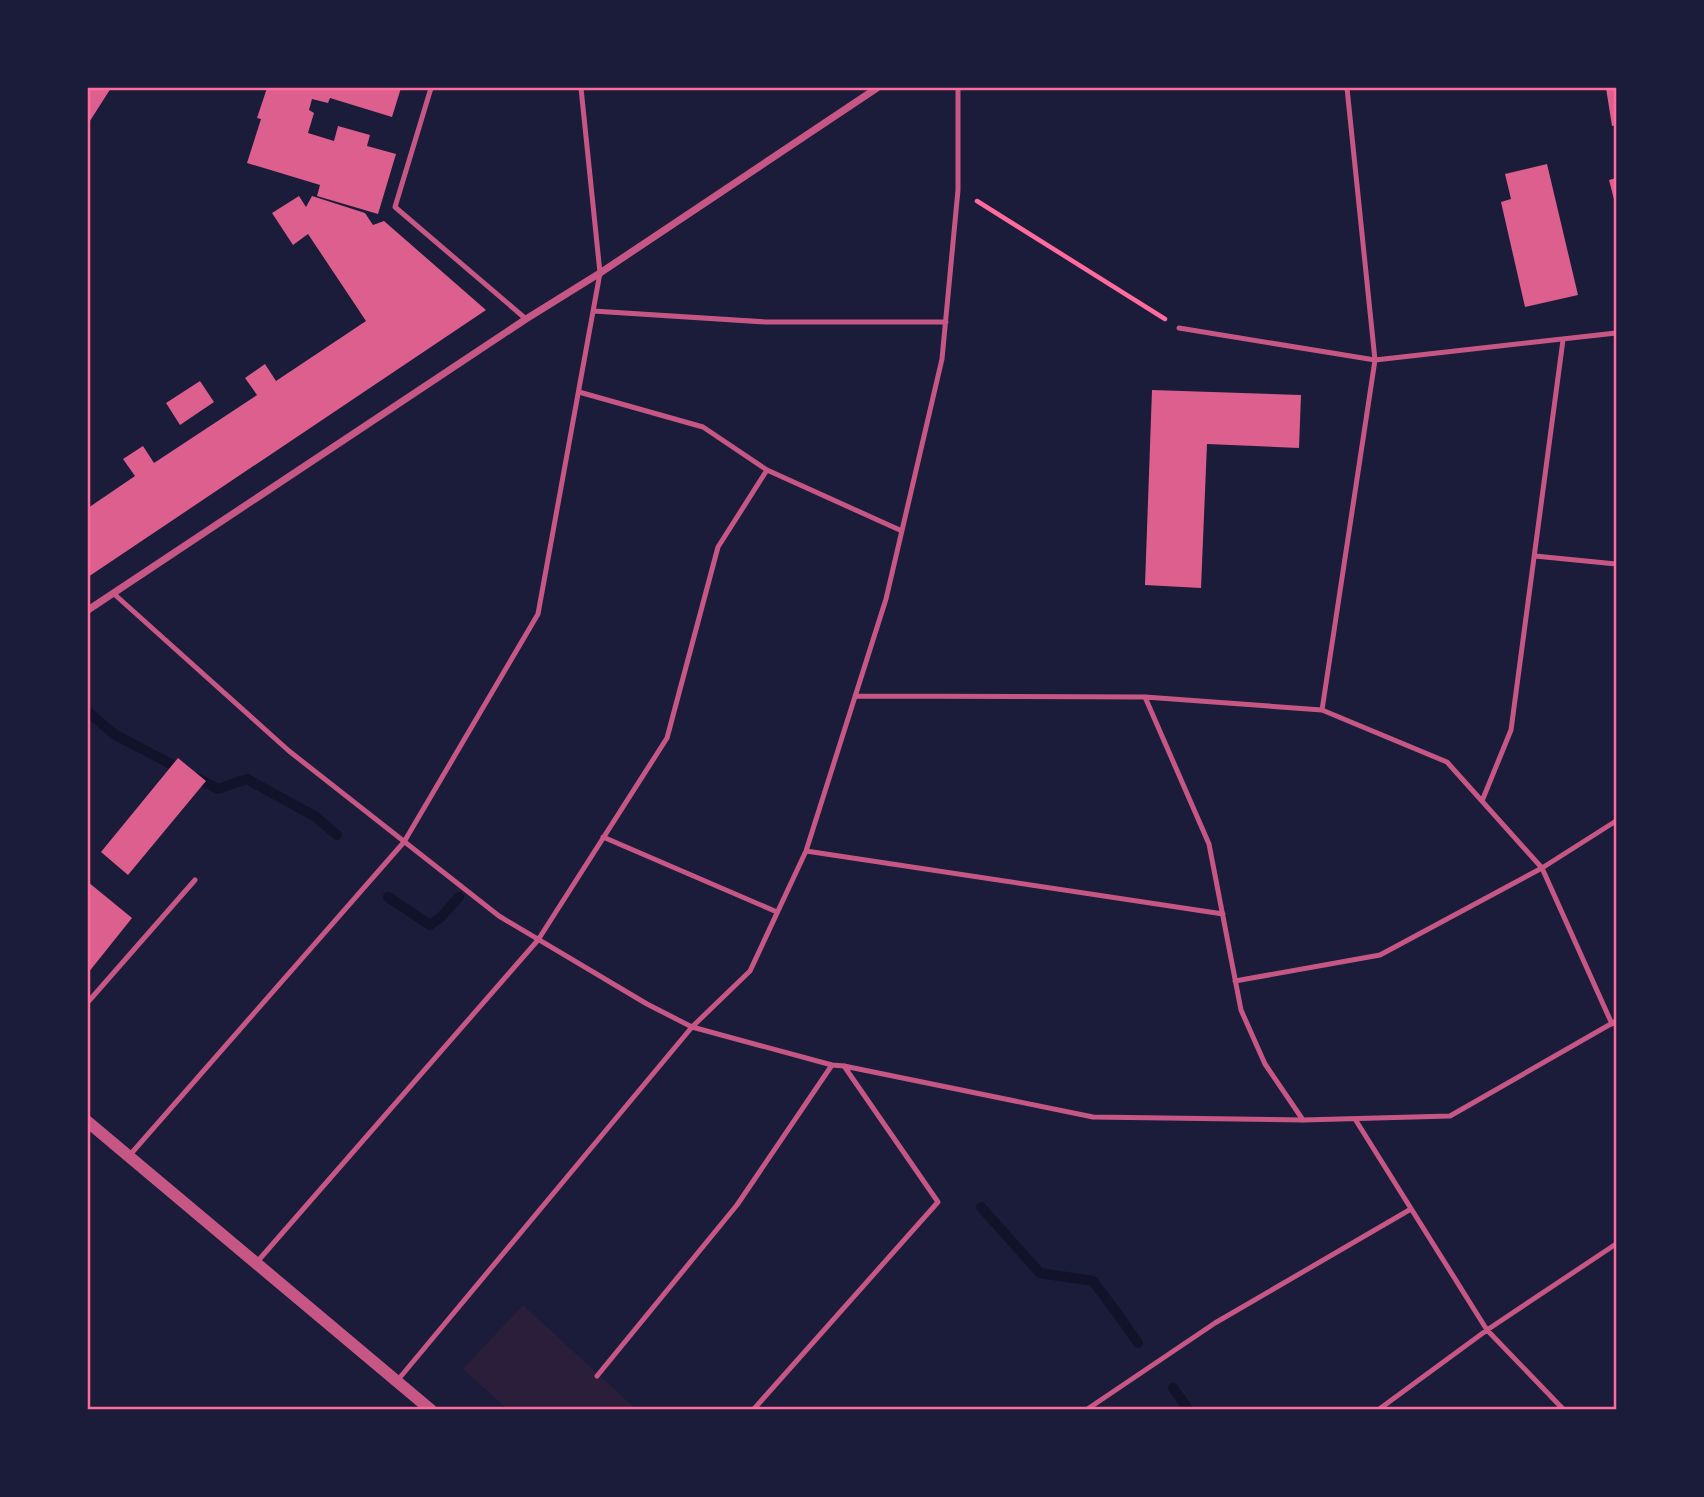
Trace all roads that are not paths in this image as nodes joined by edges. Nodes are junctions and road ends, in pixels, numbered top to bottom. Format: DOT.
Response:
graph roads {
  1 [pos="431,88"];
  2 [pos="581,88"];
  3 [pos="877,88"];
  4 [pos="957,88"];
  5 [pos="1347,88"];
  6 [pos="600,273"];
  7 [pos="593,311"];
  8 [pos="526,319"];
  9 [pos="946,322"];
  10 [pos="1179,328"];
  11 [pos="1616,333"];
  12 [pos="1563,340"];
  13 [pos="1375,360"];
  14 [pos="579,392"];
  15 [pos="767,470"];
  16 [pos="902,531"];
  17 [pos="1535,556"];
  18 [pos="1616,564"];
  19 [pos="113,593"];
  20 [pos="88,610"];
  21 [pos="855,696"];
  22 [pos="1145,696"];
  23 [pos="1322,710"];
  24 [pos="1482,801"];
  25 [pos="1616,821"];
  26 [pos="603,838"];
  27 [pos="404,842"];
  28 [pos="806,851"];
  29 [pos="1542,868"];
  30 [pos="195,880"];
  31 [pos="777,912"];
  32 [pos="1223,914"];
  33 [pos="538,940"];
  34 [pos="1235,981"];
  35 [pos="88,1002"];
  36 [pos="1614,1023"];
  37 [pos="692,1027"];
  38 [pos="832,1065"];
  39 [pos="844,1066"];
  40 [pos="1355,1119"];
  41 [pos="1303,1120"];
  42 [pos="88,1122"];
  43 [pos="129,1156"];
  44 [pos="1411,1209"];
  45 [pos="1616,1244"];
  46 [pos="257,1263"];
  47 [pos="1487,1330"];
  48 [pos="597,1376"];
  49 [pos="397,1381"];
  50 [pos="431,1409"];
  51 [pos="753,1409"];
  52 [pos="1086,1409"];
  53 [pos="1378,1409"];
  54 [pos="1564,1409"];
  1 -- 8 [label="lane"];
  2 -- 6 [label="lane"];
  3 -- 6 [label="street"];
  4 -- 9 [label="lane"];
  5 -- 13 [label="lane"];
  6 -- 7 [label="lane"];
  6 -- 8 [label="street"];
  7 -- 9 [label="lane"];
  7 -- 14 [label="lane"];
  8 -- 19 [label="street"];
  9 -- 16 [label="lane"];
  10 -- 13 [label="lane"];
  11 -- 12 [label="lane"];
  12 -- 13 [label="lane"];
  12 -- 17 [label="lane"];
  13 -- 23 [label="lane"];
  14 -- 15 [label="lane"];
  14 -- 27 [label="lane"];
  15 -- 16 [label="lane"];
  15 -- 26 [label="lane"];
  16 -- 21 [label="lane"];
  17 -- 18 [label="lane"];
  17 -- 24 [label="lane"];
  19 -- 20 [label="street"];
  19 -- 27 [label="lane"];
  21 -- 22 [label="lane"];
  21 -- 28 [label="lane"];
  22 -- 23 [label="lane"];
  22 -- 32 [label="lane"];
  23 -- 24 [label="lane"];
  24 -- 29 [label="lane"];
  25 -- 29 [label="lane"];
  26 -- 31 [label="lane"];
  26 -- 33 [label="lane"];
  27 -- 33 [label="lane"];
  27 -- 43 [label="lane"];
  28 -- 31 [label="lane"];
  28 -- 32 [label="lane"];
  29 -- 34 [label="lane"];
  29 -- 36 [label="lane"];
  30 -- 35 [label="lane"];
  31 -- 37 [label="lane"];
  32 -- 34 [label="lane"];
  33 -- 37 [label="lane"];
  33 -- 46 [label="lane"];
  34 -- 41 [label="lane"];
  36 -- 40 [label="lane"];
  37 -- 38 [label="lane"];
  37 -- 49 [label="lane"];
  38 -- 39 [label="lane"];
  38 -- 48 [label="lane"];
  39 -- 41 [label="lane"];
  39 -- 51 [label="lane"];
  40 -- 41 [label="lane"];
  40 -- 44 [label="lane"];
  42 -- 43 [label="street"];
  43 -- 46 [label="street"];
  44 -- 47 [label="lane"];
  44 -- 52 [label="lane"];
  45 -- 47 [label="lane"];
  46 -- 49 [label="street"];
  47 -- 53 [label="lane"];
  47 -- 54 [label="lane"];
  49 -- 50 [label="street"];
}
